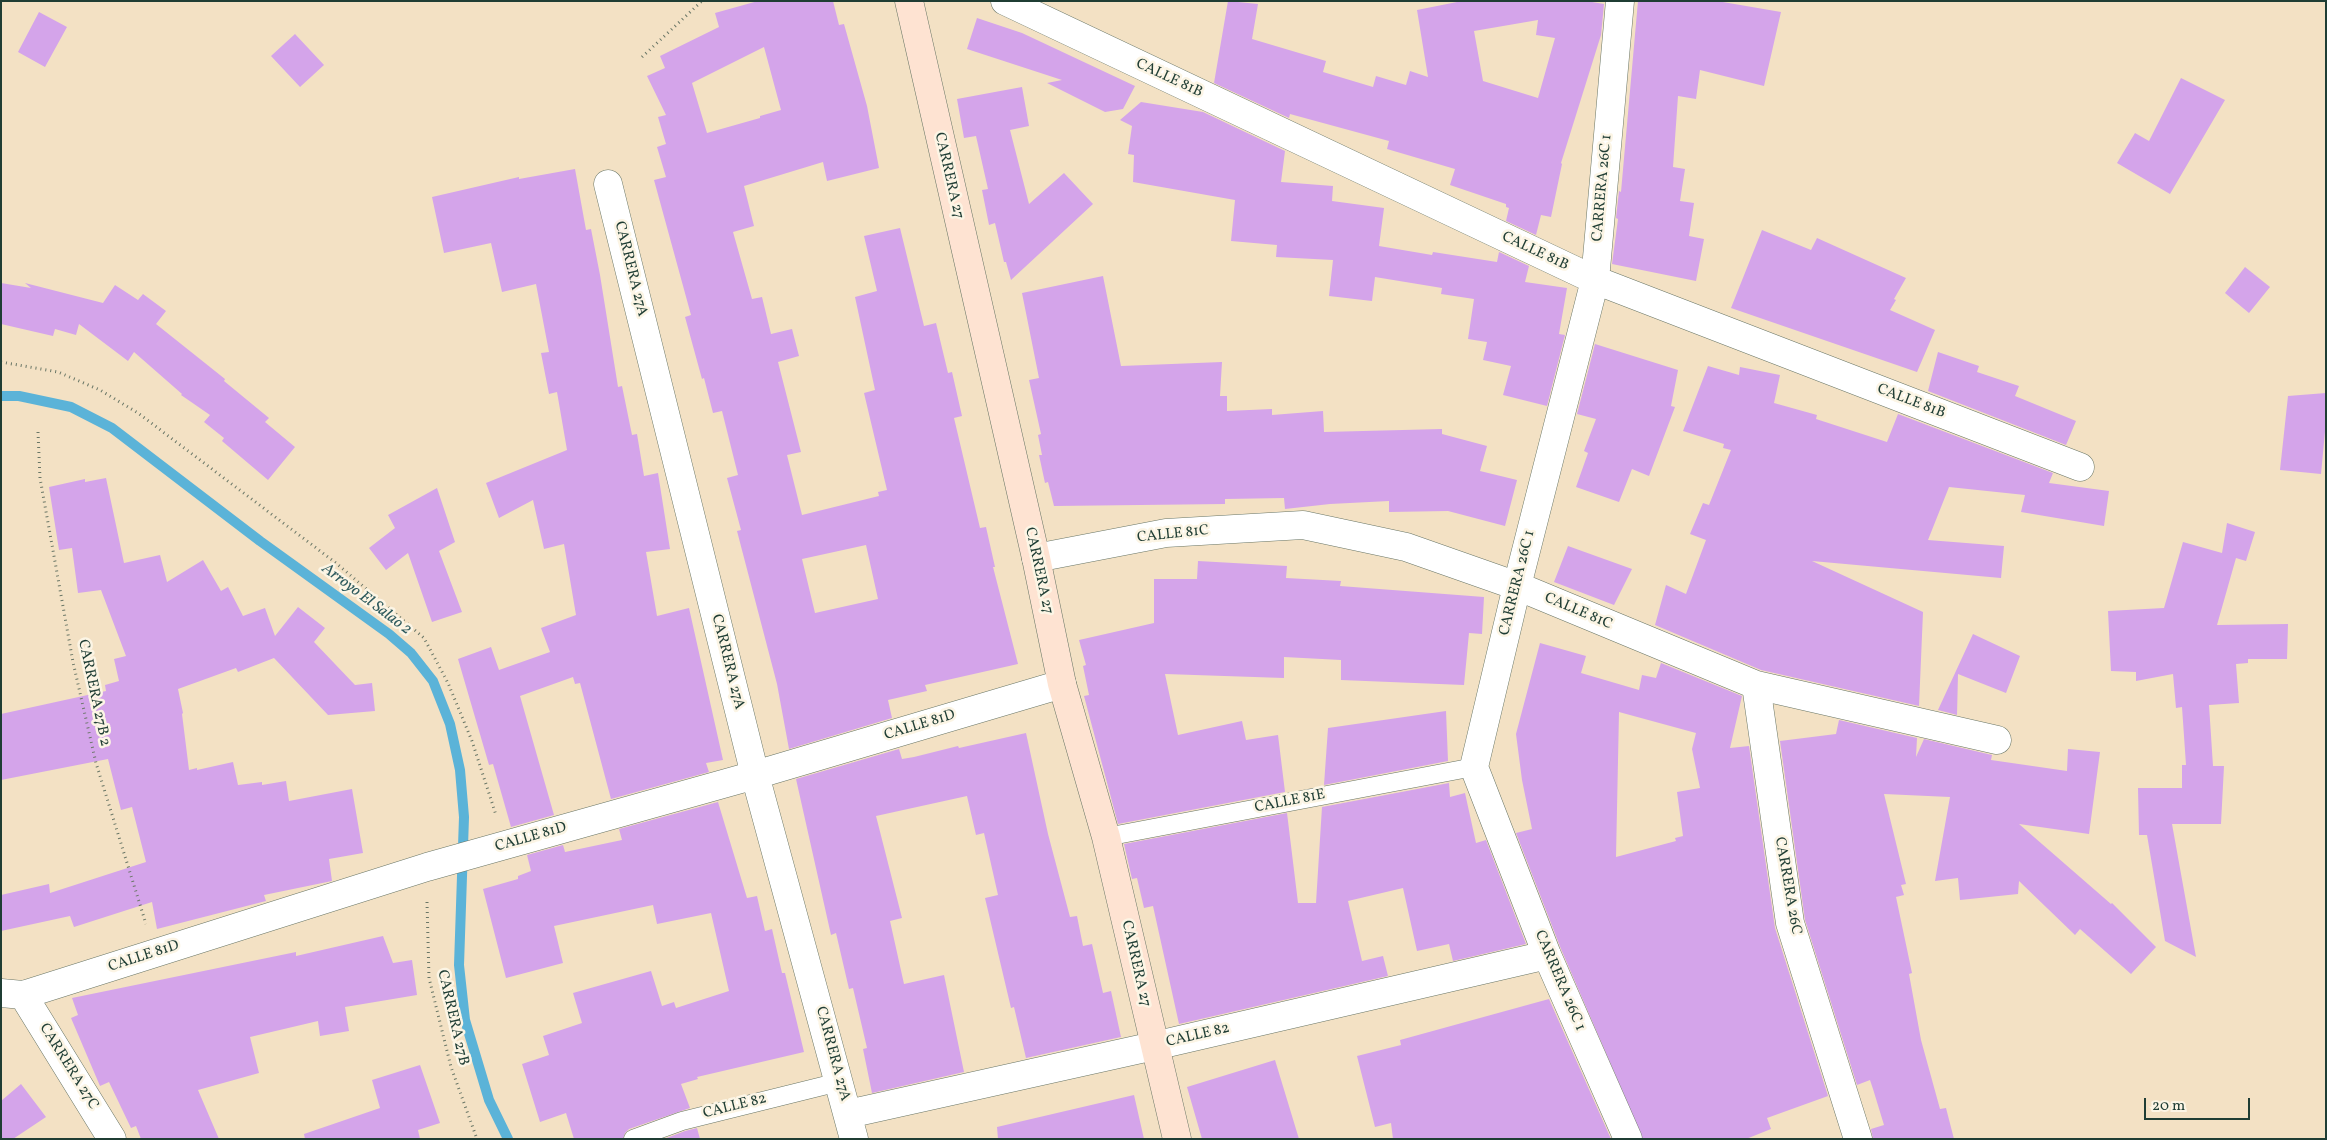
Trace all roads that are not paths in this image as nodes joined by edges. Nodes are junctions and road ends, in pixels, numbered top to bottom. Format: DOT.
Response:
graph roads {
  1 [pos="908,1"];
  2 [pos="1005,1"];
  3 [pos="1620,1"];
  4 [pos="608,184"];
  5 [pos="1595,280"];
  6 [pos="2080,467"];
  7 [pos="1036,558"];
  8 [pos="1517,586"];
  9 [pos="1062,684"];
  10 [pos="1756,685"];
  11 [pos="1997,740"];
  12 [pos="1474,767"];
  13 [pos="755,775"];
  14 [pos="1106,837"];
  15 [pos="1547,954"];
  16 [pos="12,994"];
  17 [pos="1154,1046"];
  18 [pos="839,1082"];
  19 [pos="851,1126"];
  20 [pos="1851,1136"];
  21 [pos="112,1139"];
  22 [pos="632,1139"];
  23 [pos="1177,1139"];
  24 [pos="1628,1139"];
  1 -- 7 [label="street, CARRERA 27"];
  2 -- 5 [label="street, CALLE 81B"];
  3 -- 5 [label="street, CARRERA 26C 1"];
  4 -- 13 [label="street, CARRERA 27A"];
  5 -- 6 [label="street, CALLE 81B"];
  5 -- 8 [label="street, CARRERA 26C 1"];
  7 -- 8 [label="street, CALLE 81C"];
  7 -- 9 [label="street, CARRERA 27"];
  8 -- 10 [label="street, CALLE 81C"];
  8 -- 12 [label="street, CARRERA 26C 1"];
  9 -- 13 [label="street, CALLE 81D"];
  9 -- 14 [label="street, CARRERA 27"];
  10 -- 11 [label="street, CALLE 81C"];
  10 -- 20 [label="street, CARRERA 26C"];
  12 -- 14 [label="lane, CALLE 81E"];
  12 -- 15 [label="street, CARRERA 26C 1"];
  13 -- 16 [label="street, CALLE 81D"];
  13 -- 18 [label="street, CARRERA 27A"];
  14 -- 17 [label="street, CARRERA 27"];
  15 -- 17 [label="street, CALLE 82"];
  15 -- 24 [label="street, CARRERA 26C 1"];
  16 -- 21 [label="street, CARRERA 27C"];
  17 -- 19 [label="street, CALLE 82"];
  17 -- 23 [label="street, CARRERA 27"];
  18 -- 19 [label="street, CARRERA 27A"];
  18 -- 22 [label="lane, CALLE 82"];
}
